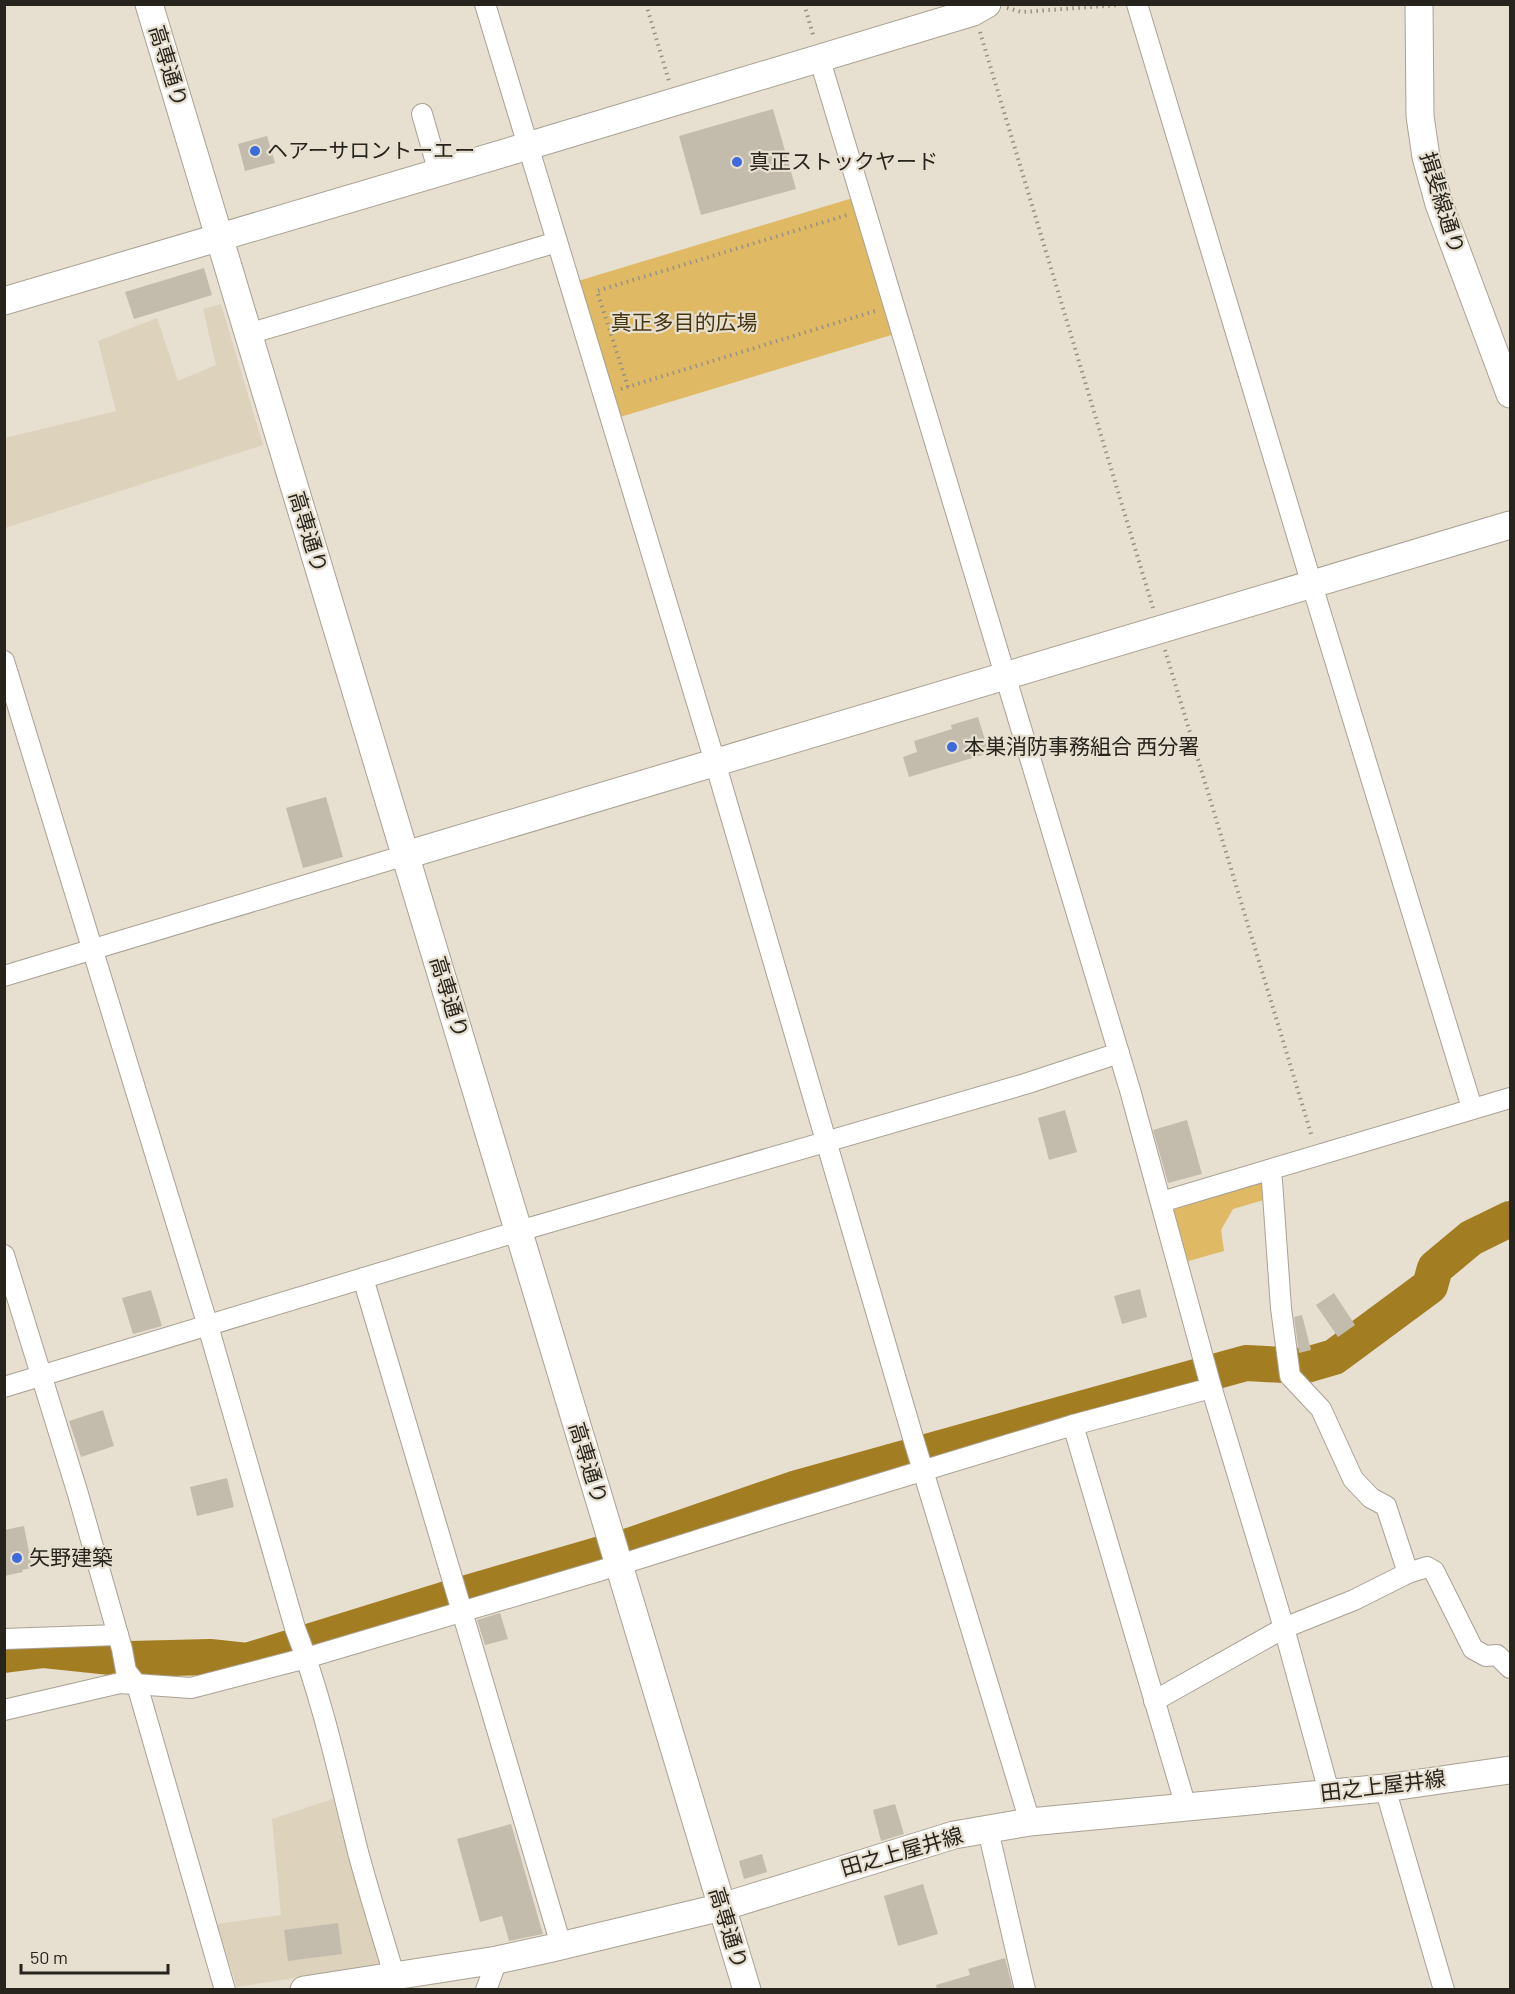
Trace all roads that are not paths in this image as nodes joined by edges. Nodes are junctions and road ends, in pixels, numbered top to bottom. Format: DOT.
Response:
graph roads {
  1 [pos="149,4"];
  2 [pos="485,4"];
  3 [pos="1137,4"];
  4 [pos="1419,4"];
  5 [pos="988,8"];
  6 [pos="819,57"];
  7 [pos="422,114"];
  8 [pos="528,146"];
  9 [pos="439,173"];
  10 [pos="219,238"];
  11 [pos="557,242"];
  12 [pos="4,301"];
  13 [pos="248,334"];
  14 [pos="1510,394"];
  15 [pos="1510,525"];
  16 [pos="1312,585"];
  17 [pos="4,662"];
  18 [pos="1007,676"];
  19 [pos="715,762"];
  20 [pos="406,855"];
  21 [pos="93,950"];
  22 [pos="4,976"];
  23 [pos="1119,1053"];
  24 [pos="1510,1098"];
  25 [pos="1472,1108"];
  26 [pos="827,1141"];
  27 [pos="1269,1170"];
  28 [pos="1161,1202"];
  29 [pos="519,1231"];
  30 [pos="4,1255"];
  31 [pos="363,1278"];
  32 [pos="208,1326"];
  33 [pos="41,1376"];
  34 [pos="1208,1379"];
  35 [pos="4,1387"];
  36 [pos="1073,1425"];
  37 [pos="923,1471"];
  38 [pos="616,1554"];
  39 [pos="1408,1573"];
  40 [pos="462,1612"];
  41 [pos="1284,1628"];
  42 [pos="118,1635"];
  43 [pos="4,1639"];
  44 [pos="306,1658"];
  45 [pos="1510,1668"];
  46 [pos="137,1685"];
  47 [pos="1155,1701"];
  48 [pos="4,1710"];
  49 [pos="1510,1770"];
  50 [pos="1385,1788"];
  51 [pos="1329,1792"];
  52 [pos="1186,1807"];
  53 [pos="1030,1822"];
  54 [pos="988,1830"];
  55 [pos="722,1907"];
  56 [pos="561,1945"];
  57 [pos="497,1959"];
  58 [pos="394,1975"];
  59 [pos="225,1989"];
  60 [pos="304,1989"];
  61 [pos="486,1989"];
  62 [pos="747,1989"];
  63 [pos="1025,1989"];
  64 [pos="1444,1989"];
  1 -- 10 [label="street, 高専通り"];
  2 -- 8 [label="street"];
  3 -- 16 [label="street"];
  4 -- 14 [label="street, 揖斐線通り"];
  5 -- 6 [label="street"];
  6 -- 8 [label="street"];
  6 -- 18 [label="street"];
  7 -- 9 [label="street"];
  8 -- 9 [label="street"];
  8 -- 11 [label="street"];
  9 -- 10 [label="street"];
  10 -- 12 [label="street"];
  10 -- 13 [label="street, 高専通り"];
  11 -- 13 [label="street"];
  11 -- 19 [label="street"];
  13 -- 20 [label="street, 高専通り"];
  15 -- 16 [label="street"];
  16 -- 18 [label="street"];
  16 -- 25 [label="street"];
  17 -- 21 [label="street"];
  18 -- 19 [label="street"];
  18 -- 23 [label="street"];
  19 -- 20 [label="street"];
  19 -- 26 [label="street"];
  20 -- 21 [label="street"];
  20 -- 29 [label="street, 高専通り"];
  21 -- 22 [label="street"];
  21 -- 32 [label="street"];
  23 -- 26 [label="street"];
  23 -- 28 [label="street"];
  24 -- 25 [label="street"];
  25 -- 27 [label="street"];
  26 -- 29 [label="street"];
  26 -- 37 [label="street"];
  27 -- 28 [label="street"];
  27 -- 39 [label="street"];
  28 -- 34 [label="street"];
  29 -- 31 [label="street"];
  29 -- 38 [label="street, 高専通り"];
  30 -- 33 [label="street"];
  31 -- 32 [label="street"];
  31 -- 40 [label="street"];
  32 -- 33 [label="street"];
  32 -- 44 [label="street"];
  33 -- 35 [label="street"];
  33 -- 42 [label="street"];
  34 -- 36 [label="street"];
  34 -- 41 [label="street"];
  36 -- 37 [label="street"];
  36 -- 47 [label="street"];
  37 -- 38 [label="street"];
  37 -- 53 [label="street"];
  38 -- 40 [label="street"];
  38 -- 55 [label="street, 高専通り"];
  39 -- 41 [label="street"];
  39 -- 45 [label="street"];
  40 -- 44 [label="street"];
  40 -- 56 [label="street"];
  41 -- 47 [label="street"];
  41 -- 51 [label="street"];
  42 -- 43 [label="street"];
  42 -- 46 [label="street"];
  44 -- 46 [label="street"];
  44 -- 58 [label="street"];
  46 -- 48 [label="street"];
  46 -- 59 [label="street"];
  47 -- 52 [label="street"];
  49 -- 50 [label="street, 田之上屋井線"];
  50 -- 51 [label="street, 田之上屋井線"];
  50 -- 64 [label="street"];
  51 -- 52 [label="street, 田之上屋井線"];
  52 -- 53 [label="street, 田之上屋井線"];
  53 -- 54 [label="street, 田之上屋井線"];
  54 -- 55 [label="street, 田之上屋井線"];
  54 -- 63 [label="street"];
  55 -- 56 [label="street, 田之上屋井線"];
  55 -- 62 [label="street, 高専通り"];
  56 -- 57 [label="street, 田之上屋井線"];
  57 -- 58 [label="street, 田之上屋井線"];
  57 -- 61 [label="street"];
  58 -- 60 [label="street, 田之上屋井線"];
}
